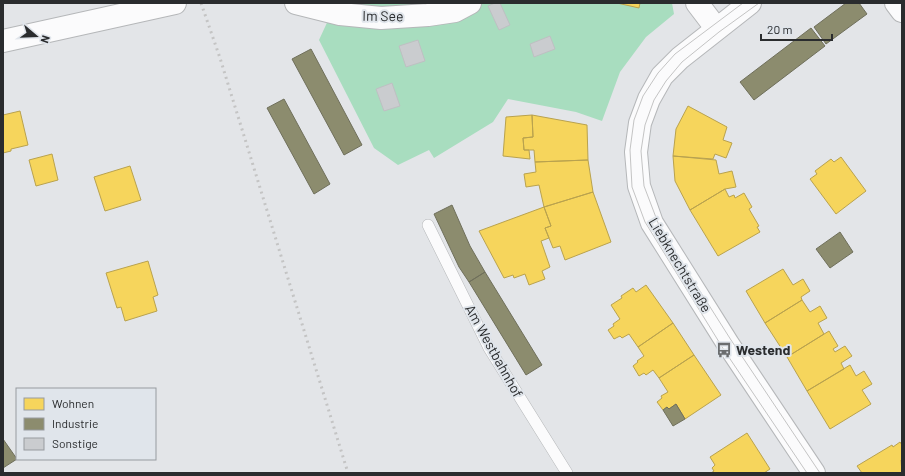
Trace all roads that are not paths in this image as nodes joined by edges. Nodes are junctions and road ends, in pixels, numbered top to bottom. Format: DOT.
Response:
graph roads {
  1 [pos="175,3"];
  2 [pos="296,3"];
  3 [pos="470,3"];
  4 [pos="697,3"];
  5 [pos="750,3"];
  6 [pos="896,3"];
  7 [pos="902,11"];
  8 [pos="716,28"];
  9 [pos="3,41"];
  10 [pos="428,225"];
  11 [pos="566,473"];
  12 [pos="814,473"];
  1 -- 9 [label="street"];
  2 -- 3 [label="street, Im See"];
  4 -- 8 [label="street"];
  5 -- 8 [label="street, Liebknechtstraße"];
  6 -- 7 [label="street"];
  8 -- 12 [label="street, Liebknechtstraße"];
  10 -- 11 [label="lane, Am Westbahnhof"];
}
